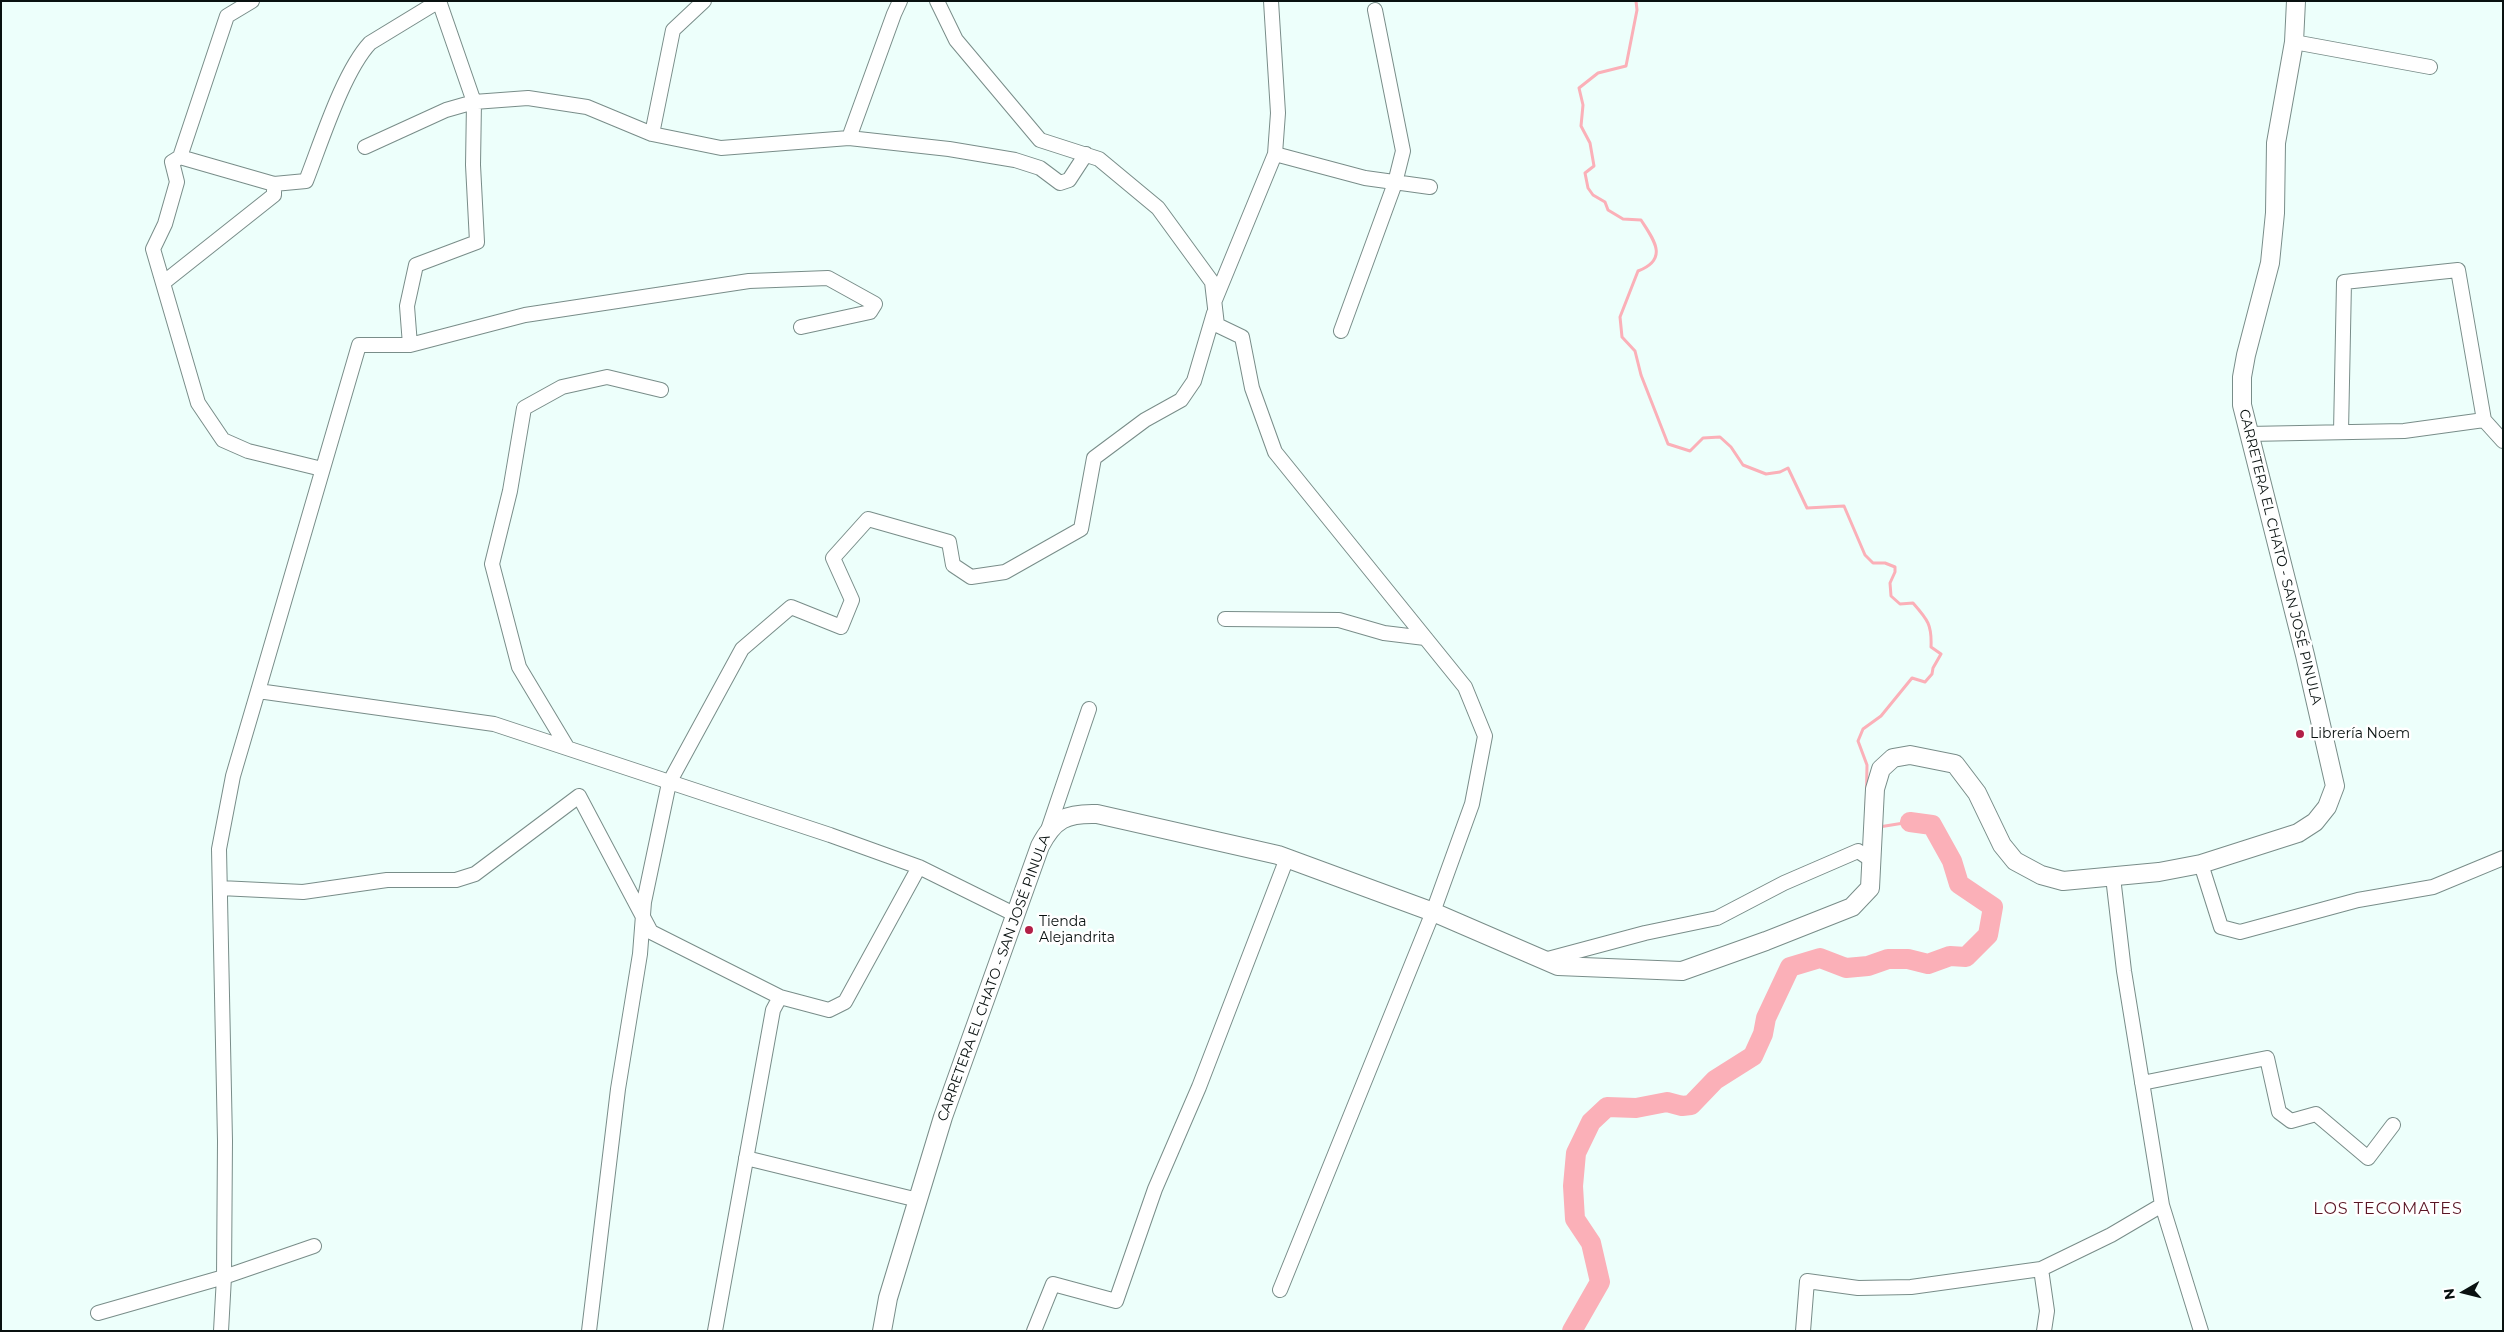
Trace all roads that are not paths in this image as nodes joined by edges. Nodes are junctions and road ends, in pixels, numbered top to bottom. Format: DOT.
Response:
graph roads {
  1 [pos="252,1"];
  2 [pos="439,1"];
  3 [pos="704,1"];
  4 [pos="900,1"];
  5 [pos="937,1"];
  6 [pos="1271,1"];
  7 [pos="2296,1"];
  8 [pos="1375,10"];
  9 [pos="2294,42"];
  10 [pos="2430,67"];
  11 [pos="474,102"];
  12 [pos="652,134"];
  13 [pos="849,138"];
  14 [pos="364,147"];
  15 [pos="1086,154"];
  16 [pos="1275,154"];
  17 [pos="180,157"];
  18 [pos="1395,183"];
  19 [pos="274,184"];
  20 [pos="1430,187"];
  21 [pos="163,283"];
  22 [pos="1215,307"];
  23 [pos="801,328"];
  24 [pos="1341,332"];
  25 [pos="410,345"];
  26 [pos="661,390"];
  27 [pos="2484,420"];
  28 [pos="2341,432"];
  29 [pos="2248,434"];
  30 [pos="2503,441"];
  31 [pos="322,469"];
  32 [pos="1225,619"];
  33 [pos="1425,638"];
  34 [pos="258,691"];
  35 [pos="1089,709"];
  36 [pos="566,748"];
  37 [pos="669,783"];
  38 [pos="1049,827"];
  39 [pos="1873,854"];
  40 [pos="1287,858"];
  41 [pos="2503,858"];
  42 [pos="2201,864"];
  43 [pos="919,867"];
  44 [pos="2113,877"];
  45 [pos="220,888"];
  46 [pos="1433,912"];
  47 [pos="1016,915"];
  48 [pos="642,919"];
  49 [pos="1544,960"];
  50 [pos="780,997"];
  51 [pos="2142,1084"];
  52 [pos="2393,1125"];
  53 [pos="746,1158"];
  54 [pos="918,1200"];
  55 [pos="2162,1205"];
  56 [pos="314,1246"];
  57 [pos="2041,1269"];
  58 [pos="224,1277"];
  59 [pos="1280,1290"];
  60 [pos="98,1314"];
  61 [pos="221,1331"];
  62 [pos="589,1331"];
  63 [pos="715,1331"];
  64 [pos="882,1331"];
  65 [pos="1034,1331"];
  66 [pos="1803,1331"];
  67 [pos="2044,1331"];
  68 [pos="2201,1331"];
  1 -- 17 [label="street"];
  2 -- 11 [label="street"];
  2 -- 19 [label="street"];
  3 -- 12 [label="street"];
  4 -- 13 [label="street"];
  5 -- 15 [label="street"];
  6 -- 16 [label="street"];
  7 -- 9 [label="main road, CARRETERA EL CHATO - SAN JOSÉ PINULA"];
  8 -- 18 [label="street"];
  9 -- 10 [label="street"];
  9 -- 29 [label="main road, CARRETERA EL CHATO - SAN JOSÉ PINULA"];
  11 -- 12 [label="street"];
  11 -- 14 [label="street"];
  11 -- 25 [label="street"];
  12 -- 13 [label="street"];
  13 -- 15 [label="street"];
  15 -- 22 [label="street"];
  16 -- 18 [label="street"];
  16 -- 22 [label="street"];
  17 -- 19 [label="street"];
  17 -- 21 [label="street"];
  18 -- 20 [label="street"];
  18 -- 24 [label="street"];
  19 -- 21 [label="street"];
  21 -- 31 [label="street"];
  22 -- 33 [label="street"];
  22 -- 37 [label="street"];
  23 -- 25 [label="street"];
  25 -- 31 [label="street"];
  26 -- 36 [label="street"];
  27 -- 28 [label="street"];
  27 -- 28 [label="street"];
  27 -- 30 [label="street"];
  28 -- 29 [label="street"];
  29 -- 42 [label="main road, CARRETERA EL CHATO - SAN JOSÉ PINULA"];
  31 -- 34 [label="street"];
  32 -- 33 [label="street"];
  33 -- 46 [label="street"];
  34 -- 36 [label="street"];
  34 -- 45 [label="street"];
  35 -- 38 [label="street"];
  36 -- 37 [label="street"];
  37 -- 43 [label="street"];
  37 -- 48 [label="street"];
  38 -- 40 [label="main road, CARRETERA EL CHATO - SAN JOSÉ PINULA"];
  38 -- 47 [label="main road, CARRETERA EL CHATO - SAN JOSÉ PINULA"];
  39 -- 44 [label="main road, CARRETERA EL CHATO - SAN JOSÉ PINULA"];
  39 -- 49 [label="street"];
  39 -- 49 [label="main road, CARRETERA EL CHATO - SAN JOSÉ PINULA"];
  40 -- 46 [label="main road, CARRETERA EL CHATO - SAN JOSÉ PINULA"];
  40 -- 65 [label="street"];
  41 -- 42 [label="street"];
  42 -- 44 [label="main road, CARRETERA EL CHATO - SAN JOSÉ PINULA"];
  43 -- 47 [label="street"];
  43 -- 50 [label="street"];
  44 -- 51 [label="street"];
  45 -- 48 [label="street"];
  45 -- 58 [label="street"];
  46 -- 49 [label="main road, CARRETERA EL CHATO - SAN JOSÉ PINULA"];
  46 -- 59 [label="street"];
  47 -- 54 [label="main road, CARRETERA EL CHATO - SAN JOSÉ PINULA"];
  48 -- 50 [label="street"];
  48 -- 62 [label="street"];
  50 -- 53 [label="street"];
  51 -- 52 [label="street"];
  51 -- 55 [label="street"];
  53 -- 54 [label="street"];
  53 -- 63 [label="street"];
  54 -- 64 [label="main road, CARRETERA EL CHATO - SAN JOSÉ PINULA"];
  55 -- 57 [label="street"];
  55 -- 68 [label="street"];
  56 -- 58 [label="street"];
  57 -- 66 [label="street"];
  57 -- 67 [label="street"];
  58 -- 60 [label="street"];
  58 -- 61 [label="street"];
}
